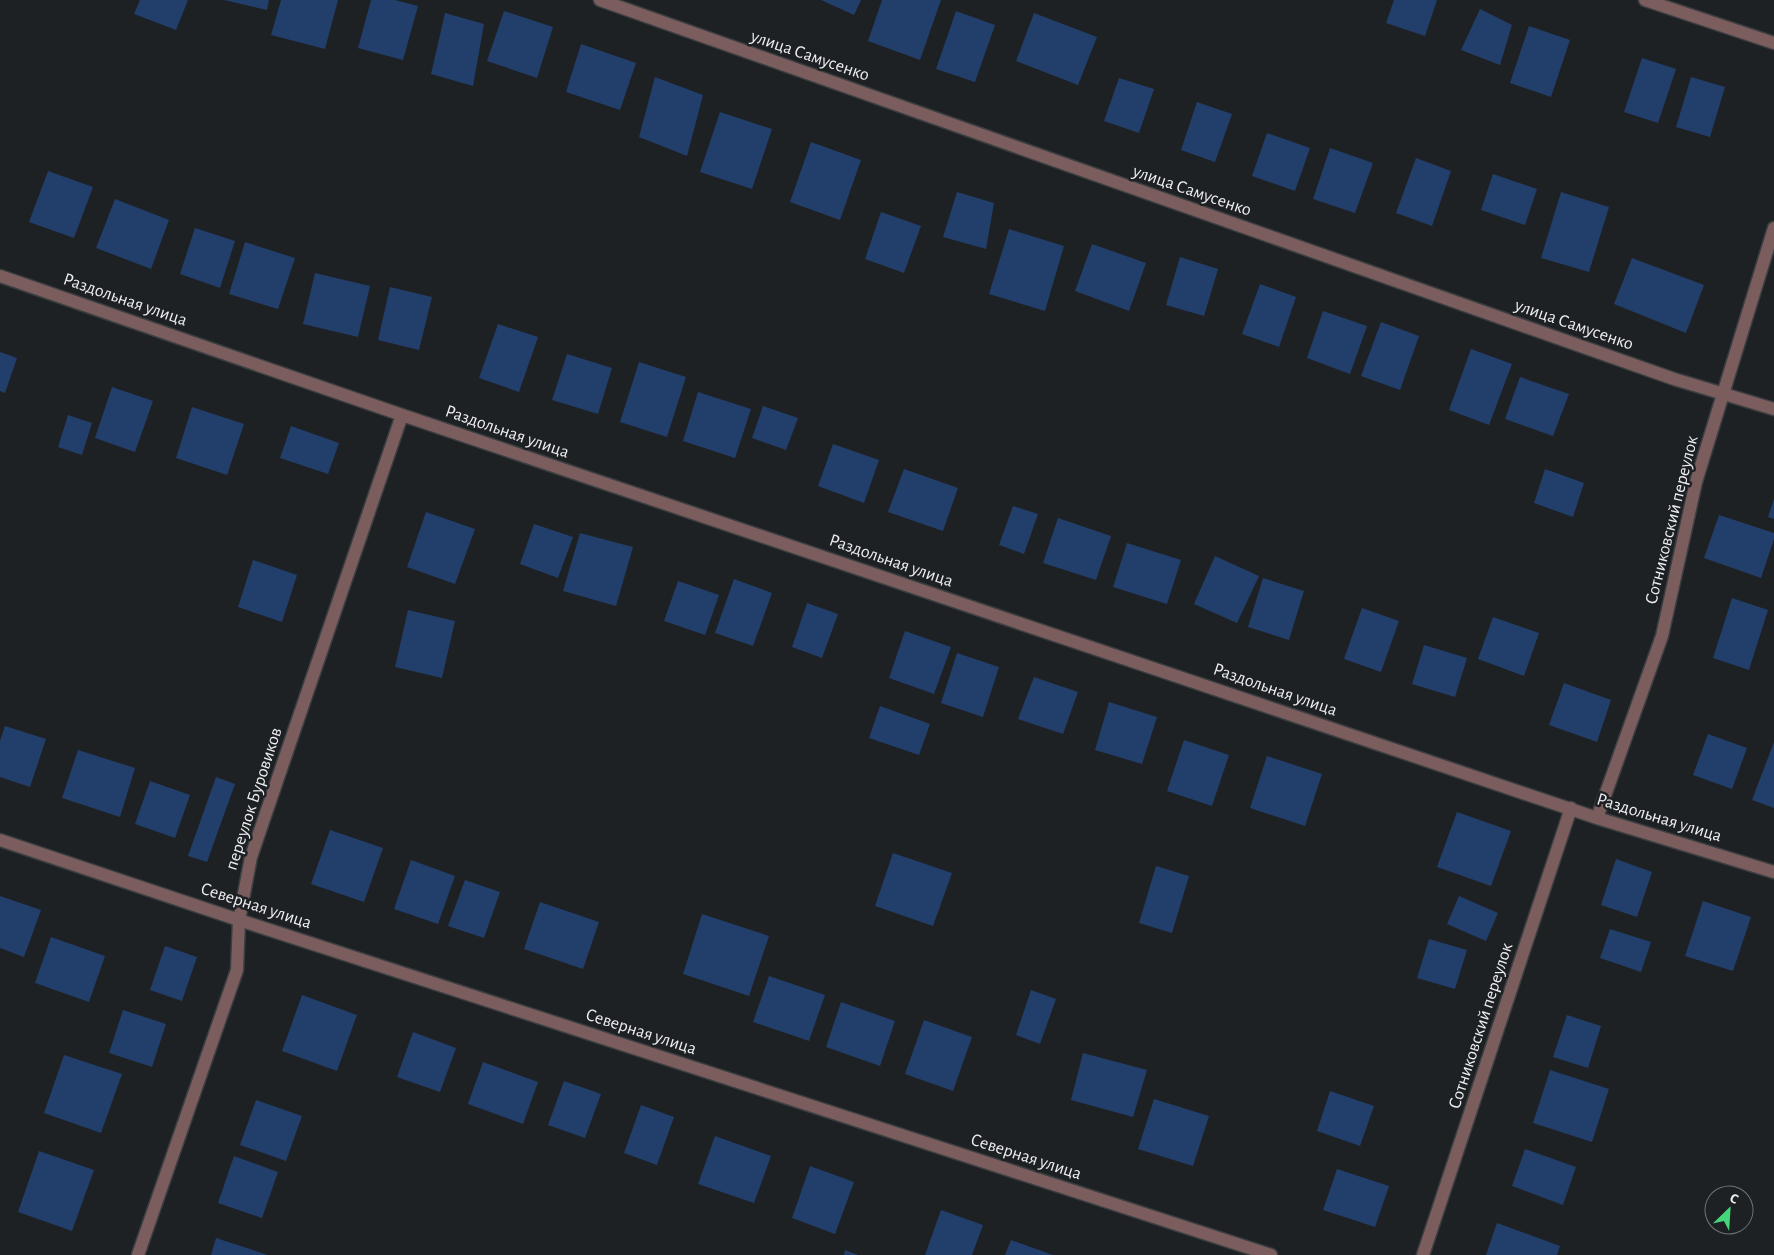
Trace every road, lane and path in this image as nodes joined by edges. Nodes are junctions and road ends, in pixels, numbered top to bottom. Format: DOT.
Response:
graph roads {
  1 [pos="600,0"];
  2 [pos="1645,0"];
  3 [pos="1774,43"];
  4 [pos="1774,228"];
  5 [pos="0,276"];
  6 [pos="1724,393"];
  7 [pos="1774,409"];
  8 [pos="402,415"];
  9 [pos="1571,808"];
  10 [pos="1597,818"];
  11 [pos="0,840"];
  12 [pos="1774,872"];
  13 [pos="239,920"];
  14 [pos="138,1255"];
  15 [pos="1271,1255"];
  16 [pos="1423,1255"];
  1 -- 6 [label="street, улица Самусенко"];
  2 -- 3 [label="street"];
  4 -- 6 [label="street, Сотниковский переулок"];
  5 -- 8 [label="street, Раздольная улица"];
  6 -- 7 [label="street, улица Самусенко"];
  6 -- 10 [label="street, Сотниковский переулок"];
  8 -- 9 [label="street, Раздольная улица"];
  8 -- 13 [label="street, переулок Буровиков"];
  9 -- 10 [label="street, Раздольная улица"];
  9 -- 16 [label="street, Сотниковский переулок"];
  10 -- 12 [label="street, Раздольная улица"];
  11 -- 13 [label="street, Северная улица"];
  13 -- 14 [label="street, переулок Буровиков"];
  13 -- 15 [label="street, Северная улица"];
}
